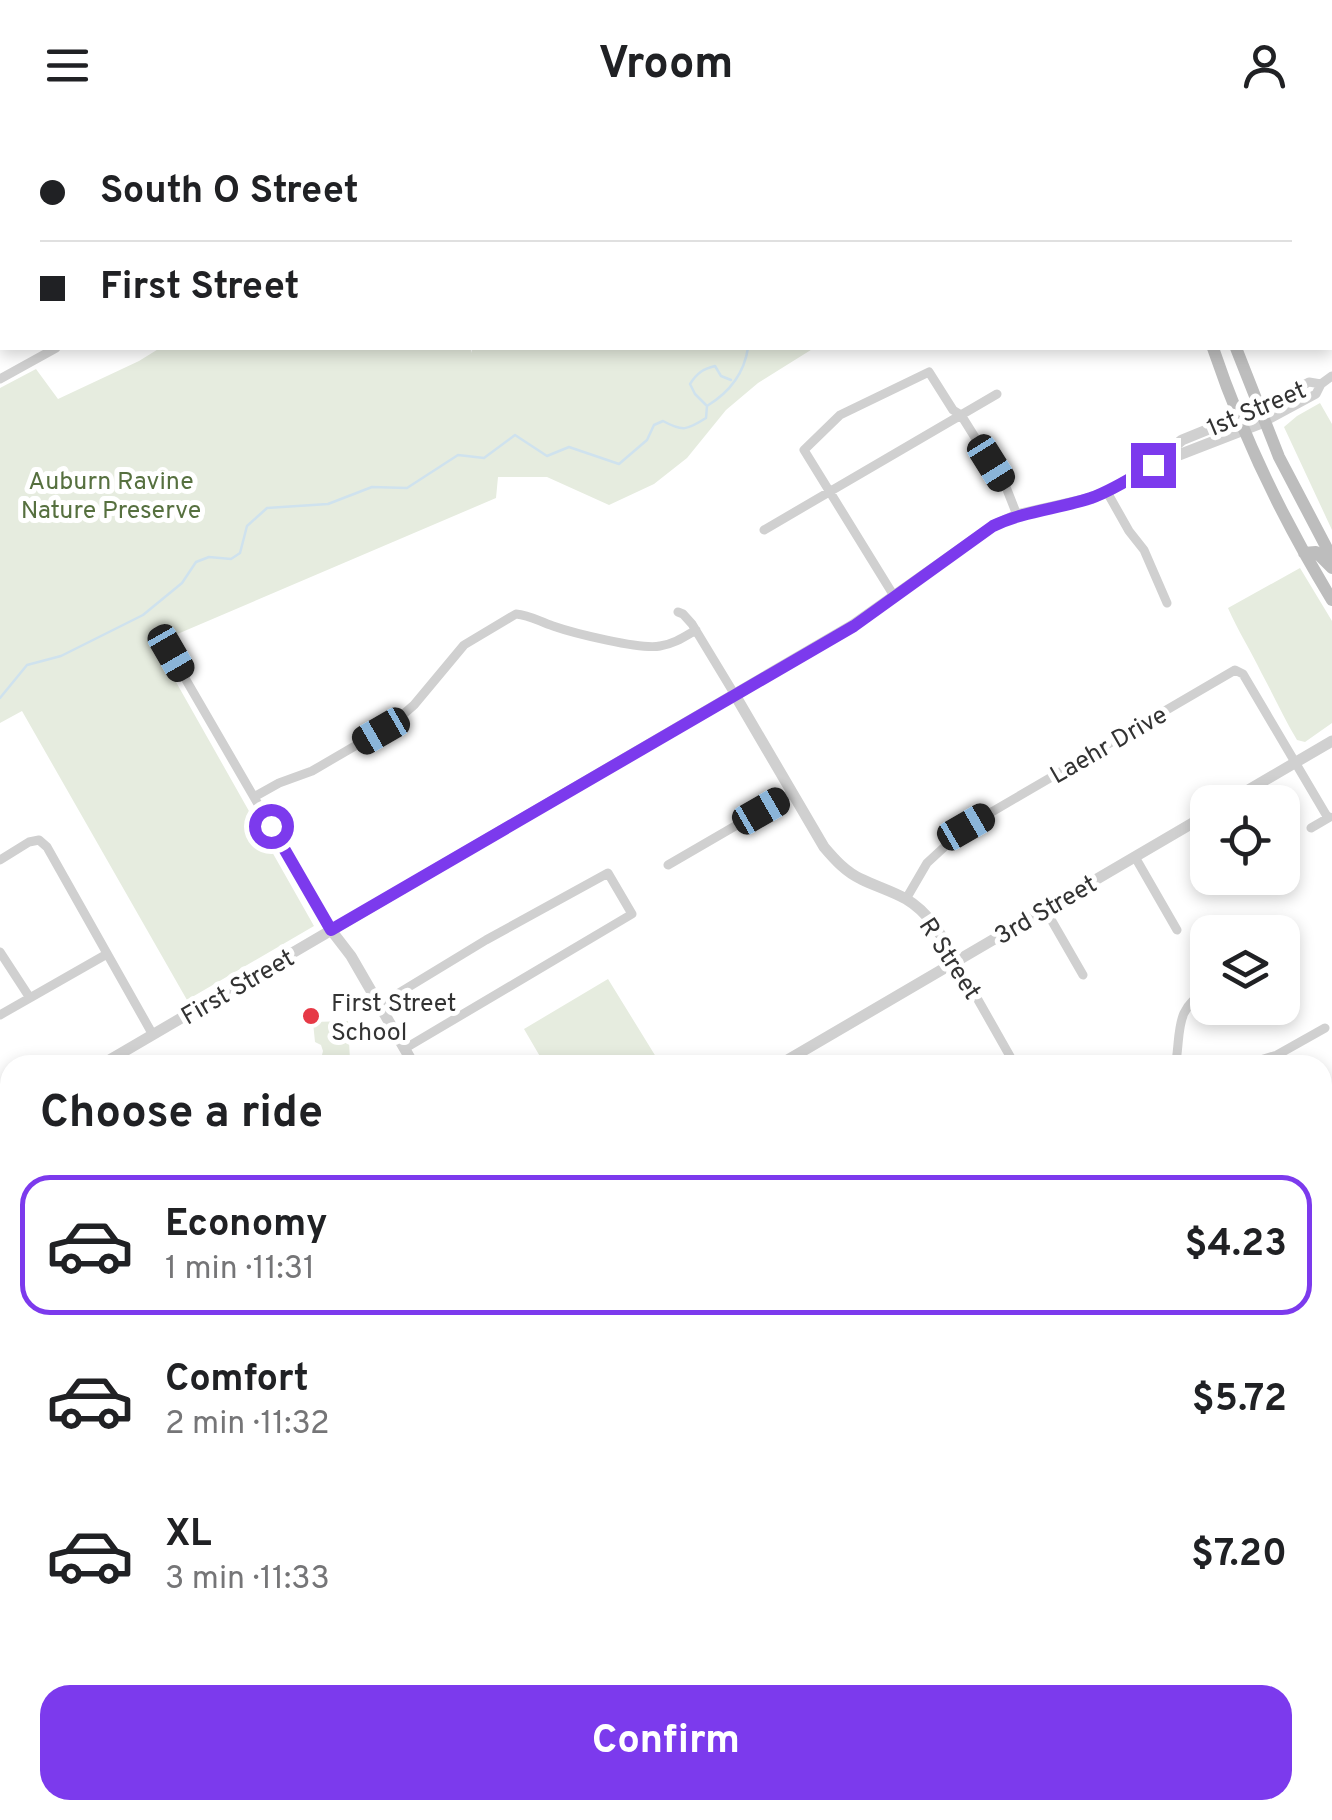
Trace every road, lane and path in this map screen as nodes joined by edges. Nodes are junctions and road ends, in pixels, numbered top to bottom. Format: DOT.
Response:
graph roads {
  1 [pos="52,350"];
  2 [pos="1214,350"];
  3 [pos="1237,350"];
  4 [pos="1332,376"];
  5 [pos="0,379"];
  6 [pos="997,394"];
  7 [pos="962,415"];
  8 [pos="1261,415"];
  9 [pos="1240,423"];
  10 [pos="1153,465"];
  11 [pos="830,490"];
  12 [pos="1107,492"];
  13 [pos="1018,515"];
  14 [pos="764,530"];
  15 [pos="1304,553"];
  16 [pos="1332,558"];
  17 [pos="1332,568"];
  18 [pos="894,596"];
  19 [pos="1332,600"];
  20 [pos="1167,603"];
  21 [pos="678,612"];
  22 [pos="696,630"];
  23 [pos="160,635"];
  24 [pos="735,695"];
  25 [pos="1332,741"];
  26 [pos="1295,763"];
  27 [pos="1257,785"];
  28 [pos="792,793"];
  29 [pos="254,797"];
  30 [pos="1330,816"];
  31 [pos="1190,824"];
  32 [pos="1311,828"];
  33 [pos="1134,857"];
  34 [pos="0,860"];
  35 [pos="668,865"];
  36 [pos="906,899"];
  37 [pos="1045,909"];
  38 [pos="331,930"];
  39 [pos="1177,930"];
  40 [pos="0,952"];
  41 [pos="106,954"];
  42 [pos="956,961"];
  43 [pos="1083,976"];
  44 [pos="30,998"];
  45 [pos="1190,1002"];
  46 [pos="379,1005"];
  47 [pos="0,1015"];
  48 [pos="1326,1028"];
  49 [pos="153,1035"];
  50 [pos="404,1049"];
  51 [pos="118,1055"];
  52 [pos="408,1055"];
  53 [pos="796,1055"];
  54 [pos="1009,1055"];
  55 [pos="1177,1055"];
  56 [pos="1277,1055"];
  1 -- 5 [label="street"];
  2 -- 9 [label="main road"];
  3 -- 8 [label="main road"];
  4 -- 8 [label="street, 1st Street"];
  6 -- 7 [label="street"];
  7 -- 11 [label="street"];
  7 -- 11 [label="street"];
  7 -- 13 [label="street"];
  8 -- 9 [label="street, 1st Street"];
  8 -- 16 [label="main road"];
  9 -- 10 [label="street, 1st Street"];
  9 -- 15 [label="main road"];
  10 -- 12 [label="street, First Street"];
  11 -- 14 [label="street"];
  11 -- 18 [label="street"];
  12 -- 13 [label="street, First Street"];
  12 -- 20 [label="street"];
  13 -- 18 [label="street, First Street"];
  15 -- 17 [label="main road"];
  15 -- 19 [label="main road"];
  18 -- 24 [label="street, First Street"];
  21 -- 22 [label="street, R Street"];
  22 -- 24 [label="street, R Street"];
  22 -- 29 [label="street"];
  23 -- 29 [label="street"];
  24 -- 28 [label="street, R Street"];
  24 -- 38 [label="street, First Street"];
  25 -- 26 [label="street"];
  26 -- 27 [label="street"];
  26 -- 30 [label="street"];
  26 -- 36 [label="street, Laehr Drive"];
  28 -- 35 [label="street"];
  28 -- 36 [label="street, R Street"];
  29 -- 38 [label="street"];
  30 -- 32 [label="street"];
  31 -- 33 [label="street, 3rd Street"];
  33 -- 37 [label="street, 3rd Street"];
  33 -- 39 [label="street"];
  34 -- 41 [label="street"];
  36 -- 42 [label="street, R Street"];
  37 -- 42 [label="street, 3rd Street"];
  37 -- 43 [label="street"];
  38 -- 46 [label="street"];
  38 -- 49 [label="street, First Street"];
  40 -- 44 [label="street"];
  41 -- 44 [label="street"];
  41 -- 49 [label="street"];
  42 -- 53 [label="street, 3rd Street"];
  42 -- 54 [label="street, R Street"];
  44 -- 47 [label="street"];
  45 -- 55 [label="street"];
  46 -- 50 [label="street"];
  46 -- 50 [label="street"];
  48 -- 56 [label="street"];
  49 -- 51 [label="street, First Street"];
  50 -- 52 [label="street"];
}
